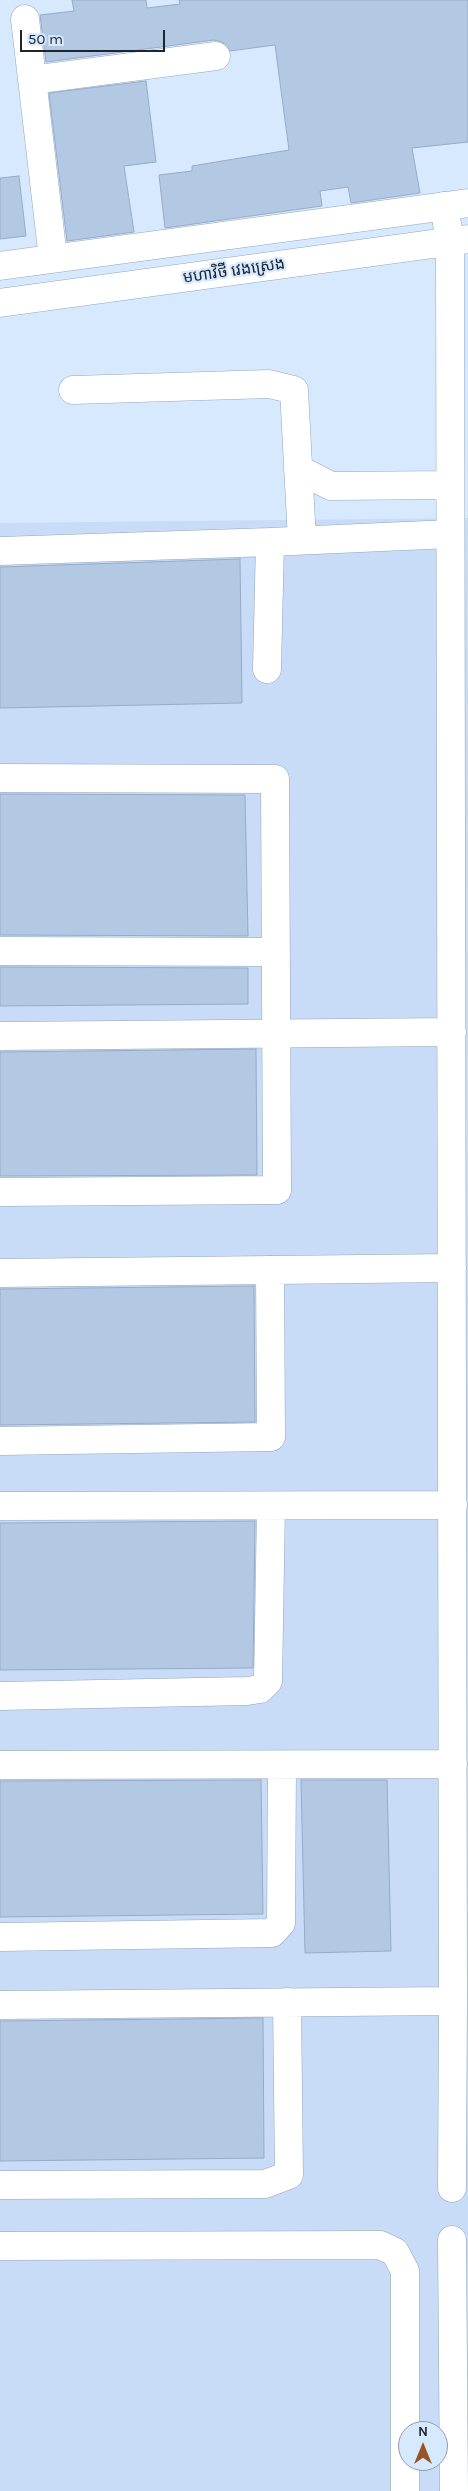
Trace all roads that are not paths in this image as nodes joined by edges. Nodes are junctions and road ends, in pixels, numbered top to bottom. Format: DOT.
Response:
graph roads {
  1 [pos="26,19"];
  2 [pos="216,56"];
  3 [pos="32,80"];
  4 [pos="456,204"];
  5 [pos="459,240"];
  6 [pos="53,258"];
  7 [pos="0,266"];
  8 [pos="0,303"];
  9 [pos="459,349"];
  10 [pos="73,390"];
  11 [pos="459,407"];
  12 [pos="298,469"];
  13 [pos="450,485"];
  14 [pos="450,534"];
  15 [pos="302,540"];
  16 [pos="270,542"];
  17 [pos="0,551"];
  18 [pos="267,669"];
  19 [pos="459,695"];
  20 [pos="0,778"];
  21 [pos="460,926"];
  22 [pos="0,952"];
  23 [pos="276,952"];
  24 [pos="452,1032"];
  25 [pos="277,1033"];
  26 [pos="0,1036"];
  27 [pos="460,1160"];
  28 [pos="0,1192"];
  29 [pos="452,1268"];
  30 [pos="270,1270"];
  31 [pos="0,1273"];
  32 [pos="460,1403"];
  33 [pos="0,1441"];
  34 [pos="452,1505"];
  35 [pos="0,1506"];
  36 [pos="271,1507"];
  37 [pos="460,1649"];
  38 [pos="0,1696"];
  39 [pos="453,1764"];
  40 [pos="0,1765"];
  41 [pos="282,1765"];
  42 [pos="0,1938"];
  43 [pos="454,2001"];
  44 [pos="287,2002"];
  45 [pos="0,2005"];
  46 [pos="460,2128"];
  47 [pos="0,2185"];
  48 [pos="452,2188"];
  49 [pos="452,2240"];
  50 [pos="0,2246"];
  51 [pos="405,2491"];
  52 [pos="454,2491"];
  1 -- 3 [label="street"];
  2 -- 3 [label="street"];
  3 -- 6 [label="street"];
  4 -- 5 [label="street"];
  4 -- 6 [label="street"];
  5 -- 8 [label="street, មហាវិថី វេងស្រេង"];
  5 -- 9 [label="street"];
  6 -- 7 [label="street"];
  9 -- 11 [label="street"];
  10 -- 12 [label="street"];
  11 -- 13 [label="street"];
  12 -- 13 [label="street"];
  12 -- 15 [label="street"];
  13 -- 14 [label="street"];
  14 -- 15 [label="street"];
  14 -- 19 [label="street"];
  15 -- 16 [label="street"];
  16 -- 17 [label="street"];
  16 -- 18 [label="street"];
  19 -- 21 [label="street"];
  20 -- 23 [label="street"];
  21 -- 24 [label="street"];
  22 -- 23 [label="street"];
  23 -- 25 [label="street"];
  24 -- 25 [label="street"];
  24 -- 27 [label="street"];
  25 -- 26 [label="street"];
  25 -- 28 [label="street"];
  27 -- 29 [label="street"];
  29 -- 30 [label="street"];
  29 -- 32 [label="street"];
  30 -- 31 [label="street"];
  30 -- 33 [label="street"];
  32 -- 34 [label="street"];
  34 -- 36 [label="street"];
  34 -- 37 [label="street"];
  35 -- 36 [label="street"];
  36 -- 38 [label="street"];
  37 -- 39 [label="street"];
  39 -- 41 [label="street"];
  39 -- 43 [label="street"];
  40 -- 41 [label="street"];
  41 -- 42 [label="street"];
  43 -- 44 [label="street"];
  43 -- 46 [label="street"];
  44 -- 45 [label="street"];
  44 -- 47 [label="street"];
  46 -- 48 [label="street"];
  49 -- 52 [label="street"];
  50 -- 51 [label="street"];
}
